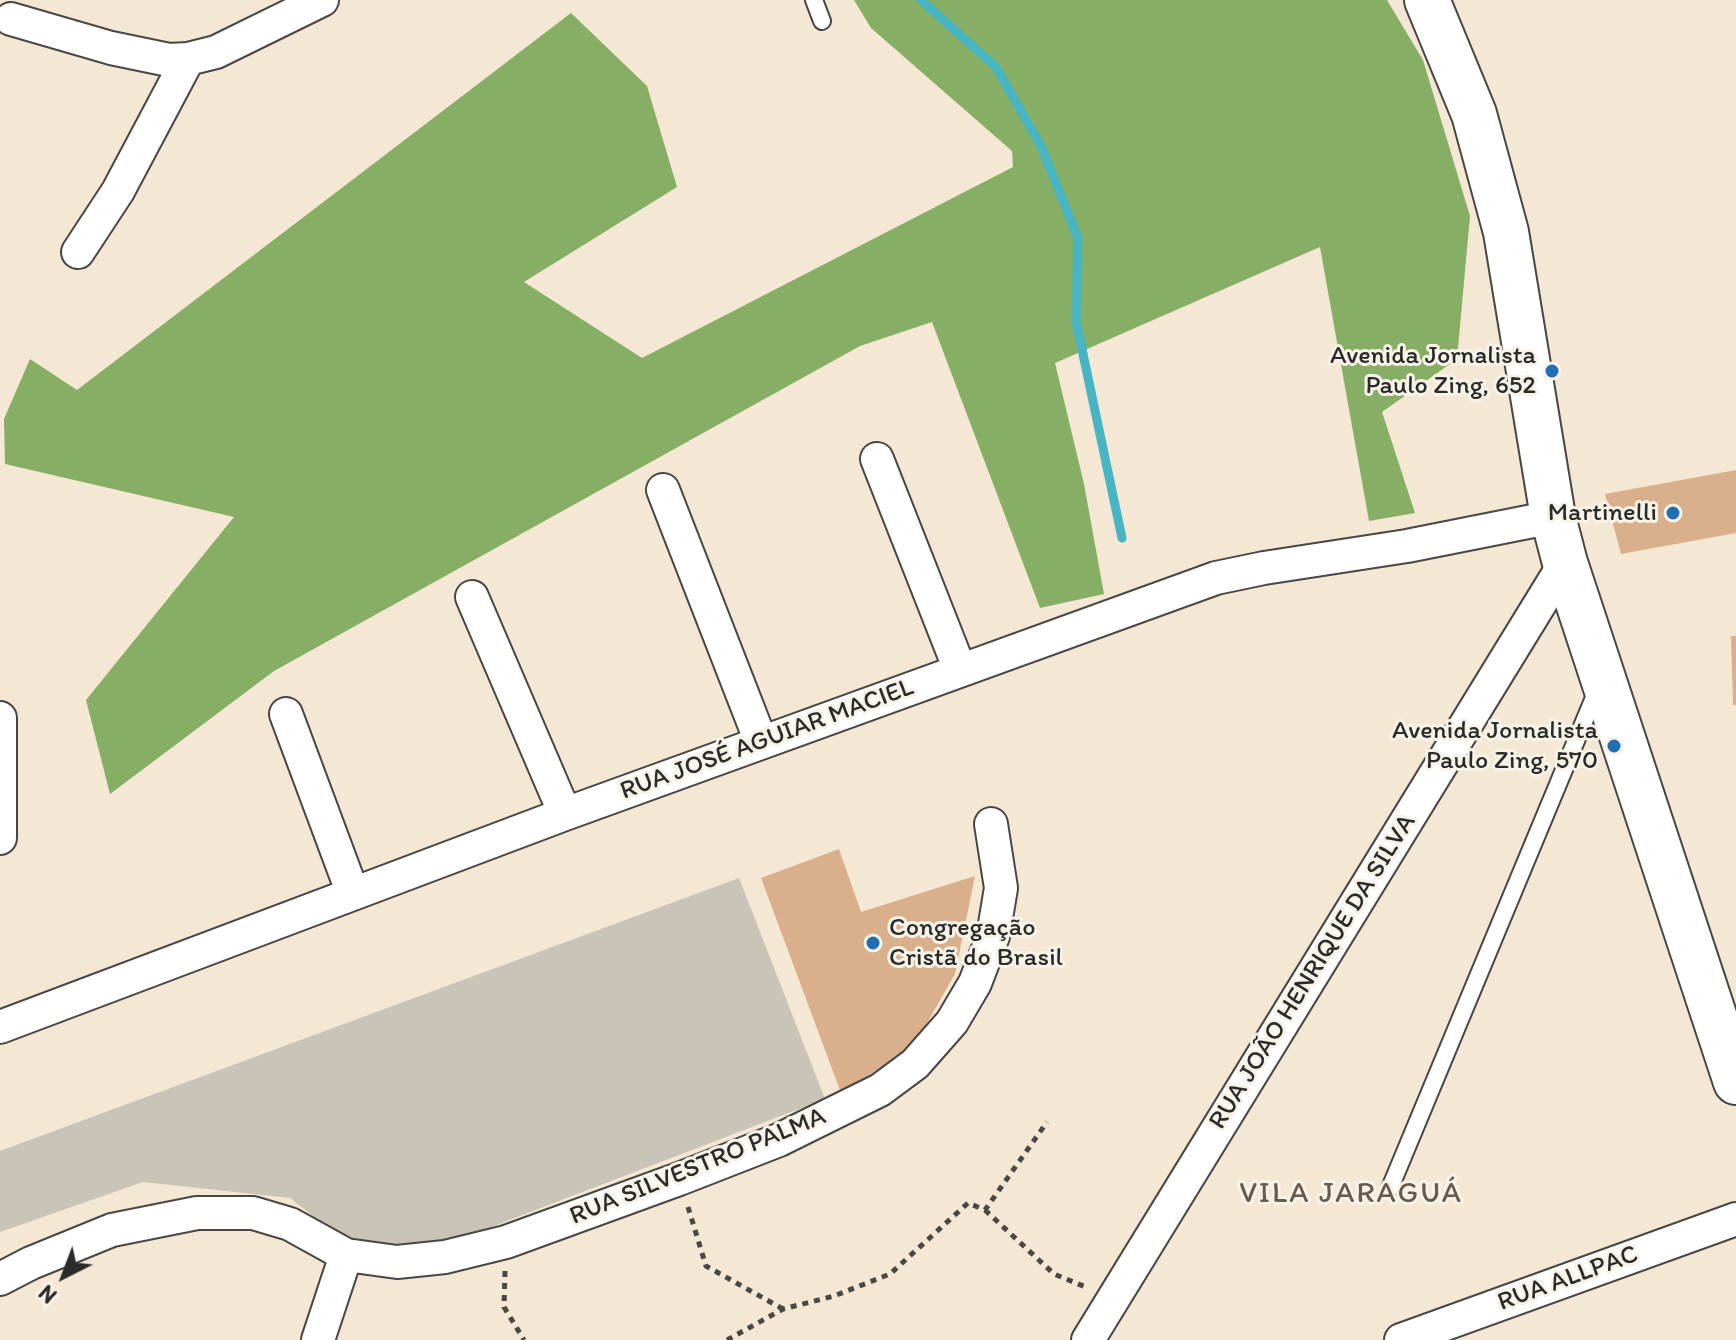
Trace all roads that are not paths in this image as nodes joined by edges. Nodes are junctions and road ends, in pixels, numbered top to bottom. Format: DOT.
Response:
graph roads {
  1 [pos="322,0"];
  2 [pos="814,0"];
  3 [pos="1427,0"];
  4 [pos="11,18"];
  5 [pos="822,21"];
  6 [pos="188,59"];
  7 [pos="78,252"];
  8 [pos="877,459"];
  9 [pos="663,490"];
  10 [pos="1553,517"];
  11 [pos="1565,563"];
  12 [pos="472,597"];
  13 [pos="960,670"];
  14 [pos="1602,679"];
  15 [pos="286,714"];
  16 [pos="0,718"];
  17 [pos="761,742"];
  18 [pos="565,814"];
  19 [pos="991,824"];
  20 [pos="0,838"];
  21 [pos="353,894"];
  22 [pos="0,1027"];
  23 [pos="1736,1082"];
  24 [pos="1390,1188"];
  25 [pos="1736,1219"];
  26 [pos="346,1255"];
  27 [pos="0,1279"];
  28 [pos="318,1340"];
  29 [pos="1088,1340"];
  30 [pos="1401,1340"];
  1 -- 6 [label="street"];
  2 -- 5 [label="lane"];
  3 -- 10 [label="main road"];
  4 -- 6 [label="street"];
  6 -- 7 [label="street"];
  8 -- 13 [label="street"];
  9 -- 17 [label="street"];
  10 -- 11 [label="main road"];
  10 -- 13 [label="street, RUA JOSÉ AGUIAR MACIEL"];
  11 -- 14 [label="main road"];
  11 -- 29 [label="street, RUA JOÃO HENRIQUE DA SILVA"];
  12 -- 18 [label="street"];
  13 -- 17 [label="street, RUA JOSÉ AGUIAR MACIEL"];
  14 -- 23 [label="main road"];
  14 -- 24 [label="lane"];
  15 -- 21 [label="street"];
  16 -- 20 [label="street"];
  17 -- 18 [label="street, RUA JOSÉ AGUIAR MACIEL"];
  18 -- 21 [label="street, RUA JOSÉ AGUIAR MACIEL"];
  19 -- 26 [label="street, RUA SILVESTRO PALMA"];
  21 -- 22 [label="street, RUA JOSÉ AGUIAR MACIEL"];
  25 -- 30 [label="street, RUA ALLPAC"];
  26 -- 27 [label="street"];
  26 -- 28 [label="street"];
}
